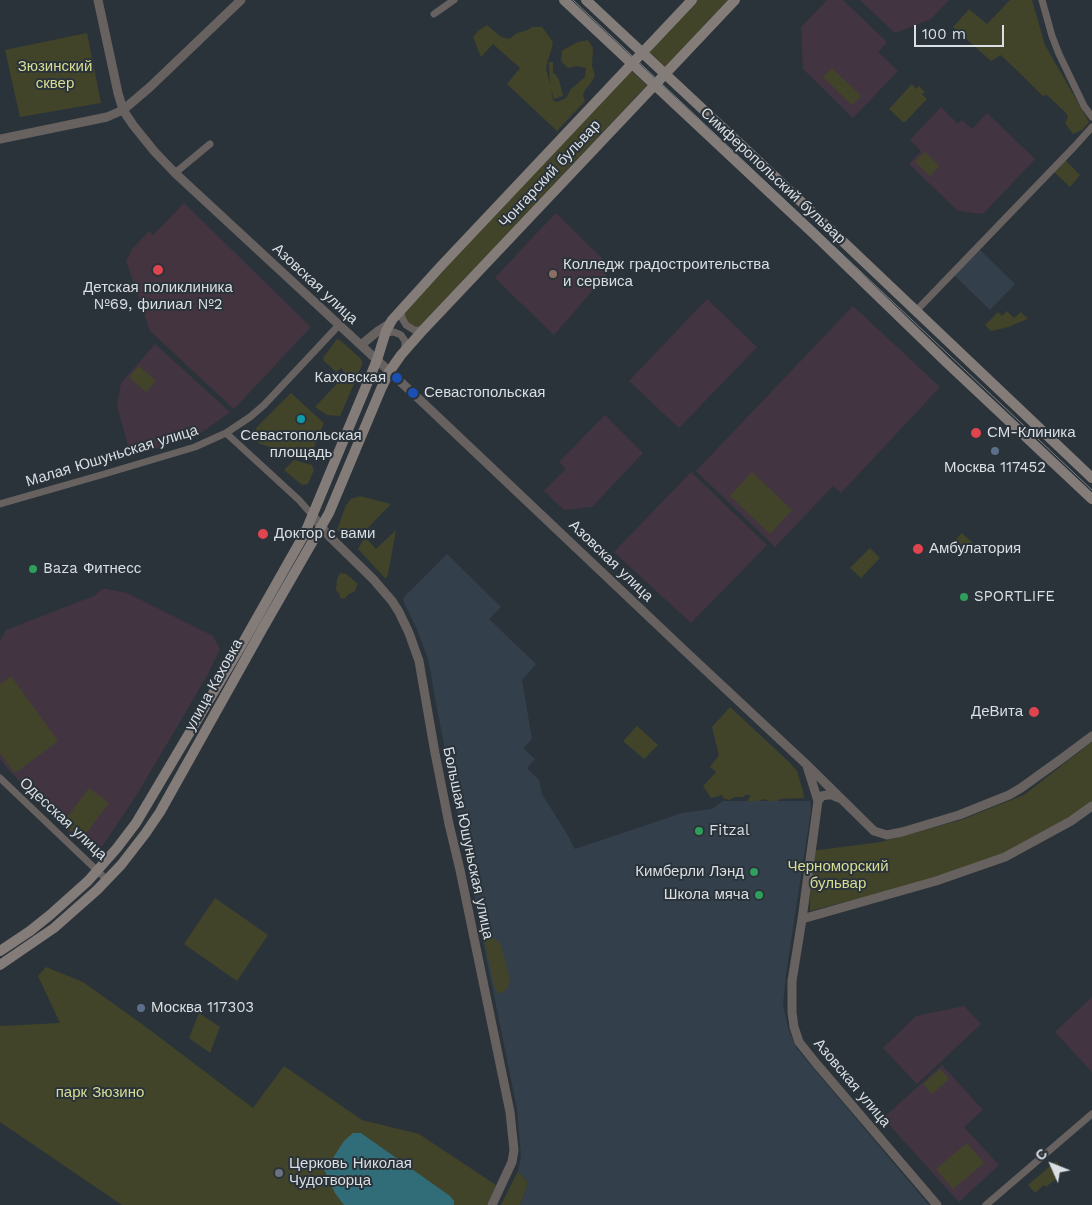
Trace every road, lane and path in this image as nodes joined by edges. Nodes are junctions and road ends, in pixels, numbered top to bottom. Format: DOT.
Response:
graph roads {
  1 [pos="98,0"];
  2 [pos="241,0"];
  3 [pos="454,0"];
  4 [pos="564,0"];
  5 [pos="586,0"];
  6 [pos="692,0"];
  7 [pos="735,0"];
  8 [pos="1042,0"];
  9 [pos="434,14"];
  10 [pos="642,53"];
  11 [pos="632,64"];
  12 [pos="665,74"];
  13 [pos="655,85"];
  14 [pos="123,110"];
  15 [pos="1092,118"];
  16 [pos="1092,127"];
  17 [pos="0,139"];
  18 [pos="210,144"];
  19 [pos="175,173"];
  20 [pos="401,310"];
  21 [pos="916,311"];
  22 [pos="389,324"];
  23 [pos="339,325"];
  24 [pos="423,330"];
  25 [pos="384,335"];
  26 [pos="361,345"];
  27 [pos="404,352"];
  28 [pos="377,360"];
  29 [pos="973,364"];
  30 [pos="389,372"];
  31 [pos="961,376"];
  32 [pos="226,433"];
  33 [pos="1092,478"];
  34 [pos="1092,499"];
  35 [pos="0,504"];
  36 [pos="313,516"];
  37 [pos="321,527"];
  38 [pos="1092,736"];
  39 [pos="806,764"];
  40 [pos="0,778"];
  41 [pos="840,798"];
  42 [pos="818,801"];
  43 [pos="1092,806"];
  44 [pos="98,871"];
  45 [pos="107,880"];
  46 [pos="802,919"];
  47 [pos="0,951"];
  48 [pos="0,965"];
  49 [pos="1092,1114"];
  50 [pos="492,1205"];
  51 [pos="937,1205"];
  52 [pos="986,1205"];
  1 -- 14 [label="street, Азовская улица"];
  2 -- 14 [label="street"];
  3 -- 9 [label="street"];
  4 -- 11 [label="main road, Симферопольский бульвар"];
  5 -- 10 [label="main road, Симферопольский бульвар"];
  6 -- 10 [label="main road, Чонгарский бульвар"];
  7 -- 12 [label="main road, Чонгарский бульвар"];
  8 -- 15 [label="street"];
  10 -- 11 [label="main road, Чонгарский бульвар"];
  10 -- 12 [label="main road, Симферопольский бульвар"];
  11 -- 13 [label="main road, Симферопольский бульвар"];
  11 -- 20 [label="main road, Чонгарский бульвар"];
  12 -- 13 [label="main road, Чонгарский бульвар"];
  12 -- 21 [label="main road, Симферопольский бульвар"];
  13 -- 24 [label="main road, Чонгарский бульвар"];
  13 -- 31 [label="main road, Симферопольский бульвар"];
  14 -- 17 [label="street"];
  14 -- 19 [label="street, Азовская улица"];
  16 -- 21 [label="street"];
  18 -- 19 [label="street"];
  19 -- 23 [label="street, Азовская улица"];
  20 -- 22 [label="main road, Чонгарский бульвар"];
  20 -- 24 [label="street"];
  21 -- 29 [label="main road, Симферопольский бульвар"];
  22 -- 25 [label="main road, Чонгарский бульвар"];
  22 -- 26 [label="street, Чонгарский бульвар"];
  23 -- 26 [label="street, Азовская улица"];
  23 -- 32 [label="street, Малая Юшуньская улица"];
  24 -- 27 [label="main road, Чонгарский бульвар"];
  25 -- 27 [label="street"];
  25 -- 28 [label="main road, Чонгарский бульвар"];
  26 -- 28 [label="street, Азовская улица"];
  27 -- 30 [label="main road, Чонгарский бульвар"];
  28 -- 30 [label="street, Азовская улица"];
  28 -- 36 [label="main road, улица Каховка"];
  29 -- 31 [label="main road"];
  29 -- 33 [label="main road, Симферопольский бульвар"];
  30 -- 37 [label="main road, улица Каховка"];
  30 -- 39 [label="street, Азовская улица"];
  31 -- 34 [label="main road, Симферопольский бульвар"];
  32 -- 35 [label="street, Малая Юшуньская улица"];
  32 -- 36 [label="street"];
  36 -- 37 [label="street, Большая Юшуньская улица"];
  36 -- 44 [label="main road, улица Каховка"];
  37 -- 45 [label="main road, улица Каховка"];
  37 -- 50 [label="street, Большая Юшуньская улица"];
  38 -- 41 [label="street"];
  39 -- 41 [label="street"];
  39 -- 42 [label="street, Азовская улица"];
  40 -- 44 [label="street, Одесская улица"];
  41 -- 42 [label="street"];
  42 -- 46 [label="street, Азовская улица"];
  43 -- 46 [label="street"];
  44 -- 45 [label="street, Одесская улица"];
  44 -- 47 [label="main road, улица Каховка"];
  45 -- 48 [label="main road, улица Каховка"];
  46 -- 51 [label="street, Азовская улица"];
  49 -- 52 [label="street"];
}
